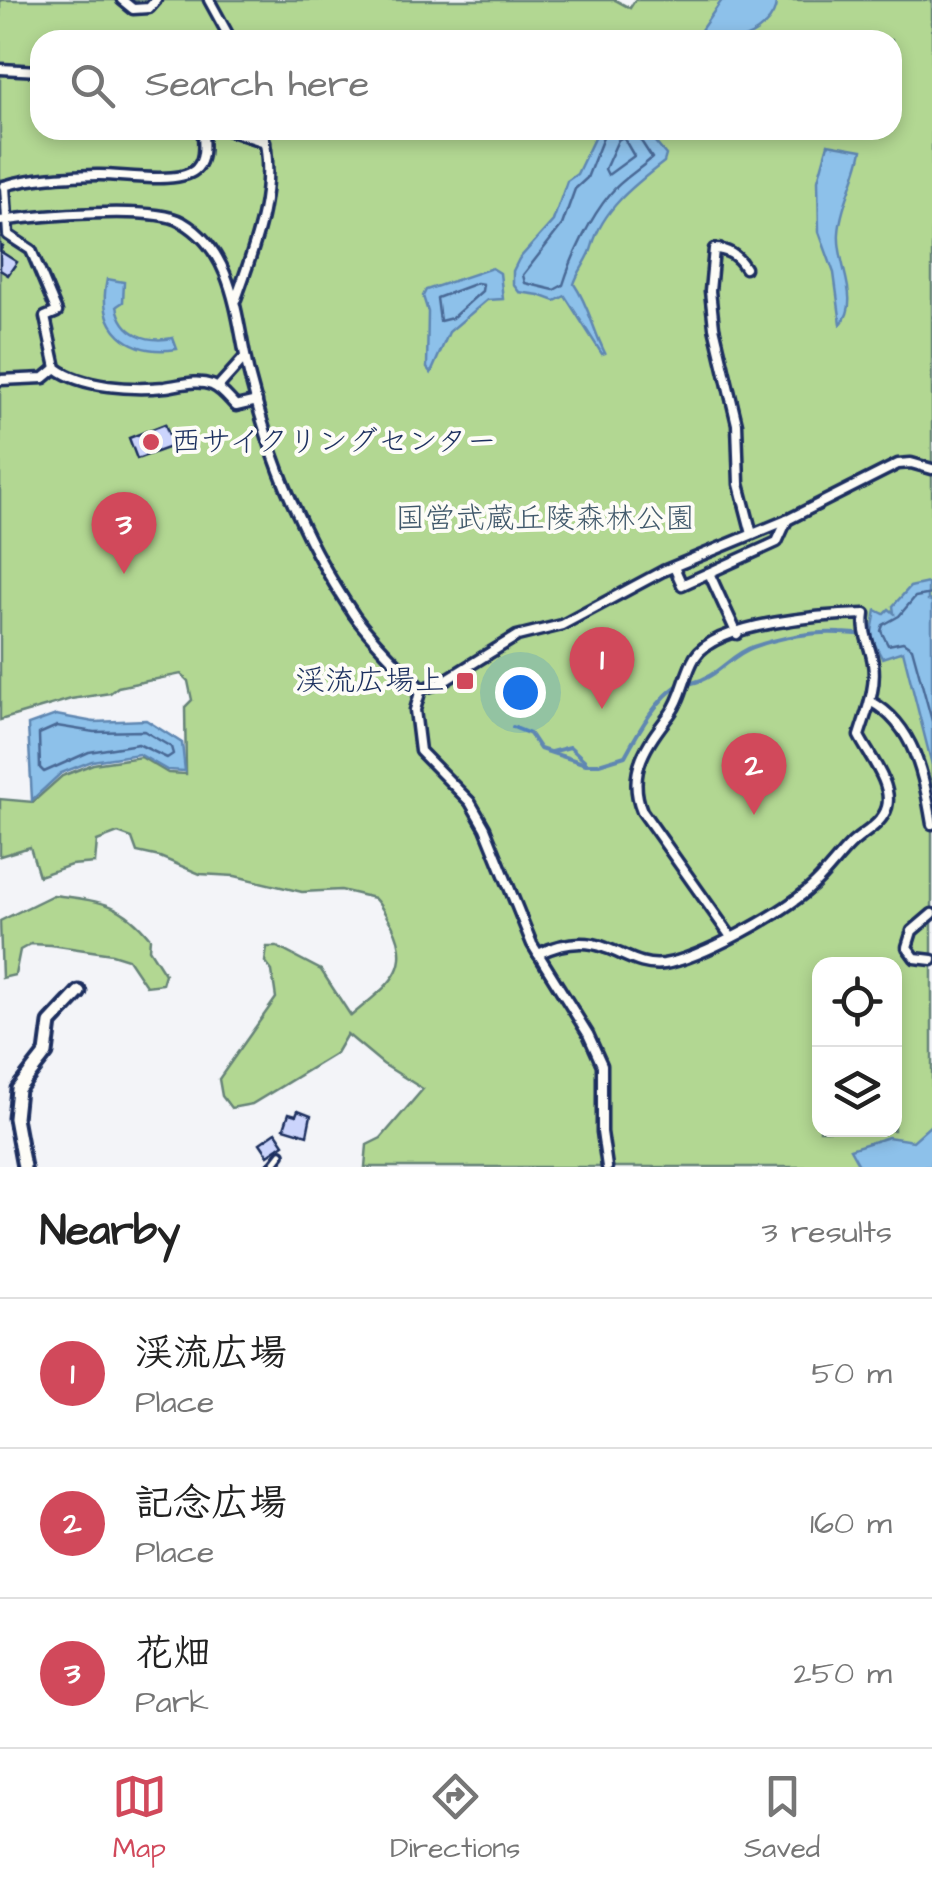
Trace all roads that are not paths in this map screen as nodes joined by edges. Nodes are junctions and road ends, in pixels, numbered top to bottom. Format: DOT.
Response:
graph roads {
  1 [pos="122,0"];
  2 [pos="156,0"];
  3 [pos="209,0"];
  4 [pos="226,30"];
  5 [pos="0,68"];
  6 [pos="30,71"];
  7 [pos="202,140"];
  8 [pos="259,140"];
  9 [pos="265,142"];
  10 [pos="2,186"];
  11 [pos="4,221"];
  12 [pos="745,268"];
  13 [pos="236,300"];
  14 [pos="246,356"];
  15 [pos="56,368"];
  16 [pos="0,380"];
  17 [pos="218,387"];
  18 [pos="257,401"];
  19 [pos="932,469"];
  20 [pos="787,520"];
  21 [pos="752,534"];
  22 [pos="674,567"];
  23 [pos="709,573"];
  24 [pos="737,634"];
  25 [pos="421,689"];
  26 [pos="870,701"];
  27 [pos="932,824"];
  28 [pos="932,914"];
  29 [pos="731,937"];
  30 [pos="538,954"];
  31 [pos="932,960"];
  32 [pos="79,992"];
  33 [pos="281,1154"];
  34 [pos="24,1167"];
  35 [pos="271,1167"];
  36 [pos="607,1167"];
  1 -- 2 [label="street"];
  3 -- 4 [label="street"];
  5 -- 6 [label="street"];
  7 -- 10 [label="street"];
  8 -- 9 [label="street"];
  9 -- 13 [label="street"];
  10 -- 11 [label="street"];
  11 -- 13 [label="street"];
  11 -- 15 [label="street"];
  12 -- 21 [label="street"];
  13 -- 14 [label="street"];
  14 -- 17 [label="street"];
  14 -- 18 [label="street"];
  15 -- 16 [label="street"];
  15 -- 17 [label="street"];
  17 -- 18 [label="street"];
  18 -- 25 [label="street"];
  19 -- 20 [label="street"];
  20 -- 21 [label="street"];
  20 -- 23 [label="street"];
  21 -- 22 [label="street"];
  22 -- 23 [label="street"];
  22 -- 25 [label="street"];
  23 -- 24 [label="street"];
  24 -- 26 [label="street"];
  24 -- 29 [label="street"];
  25 -- 30 [label="street"];
  26 -- 27 [label="street"];
  26 -- 29 [label="street"];
  28 -- 31 [label="street"];
  29 -- 30 [label="street"];
  30 -- 36 [label="street"];
  32 -- 34 [label="street"];
  33 -- 35 [label="lane"];
}
